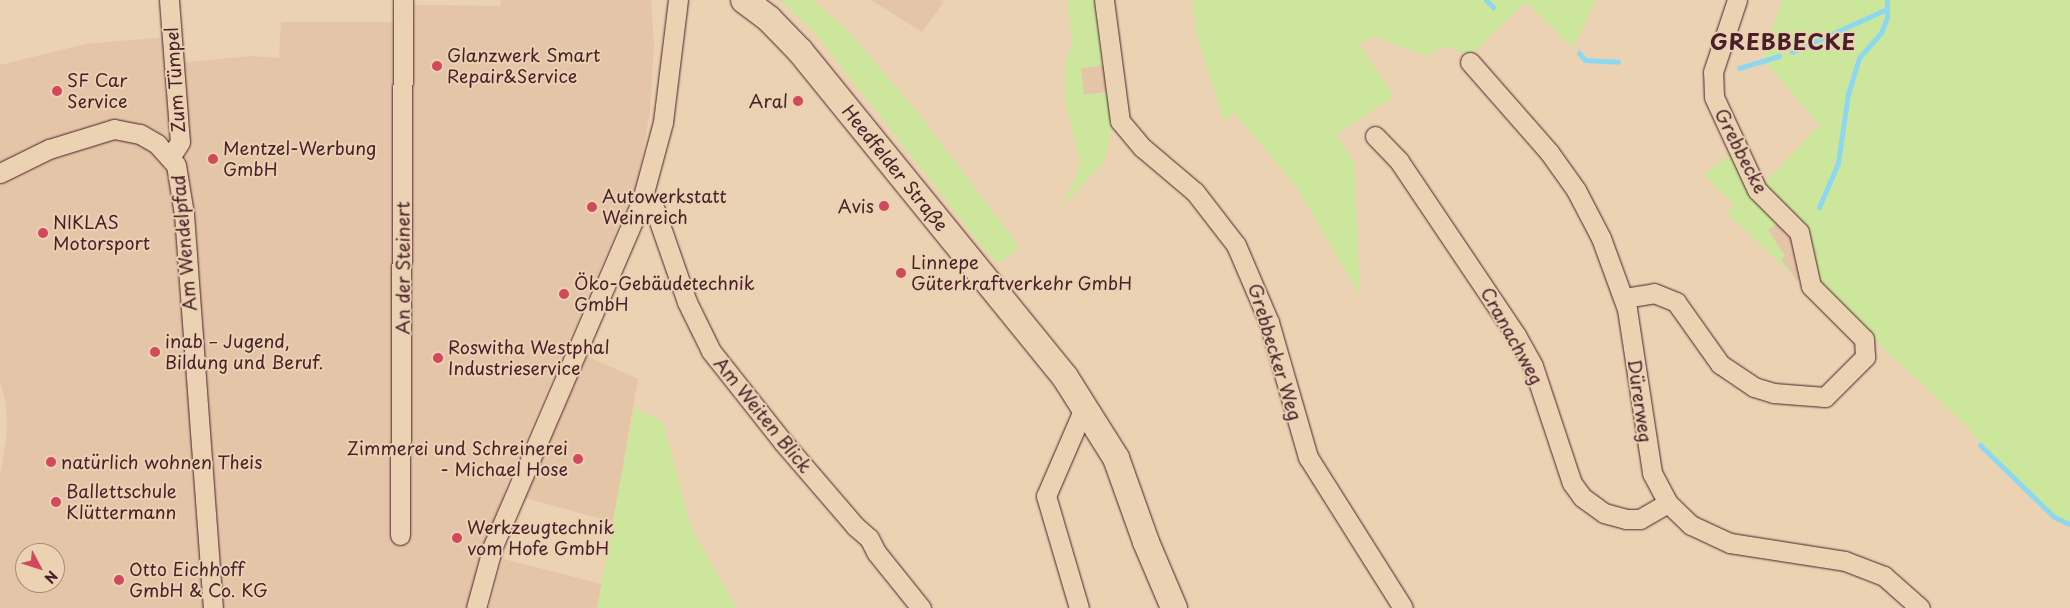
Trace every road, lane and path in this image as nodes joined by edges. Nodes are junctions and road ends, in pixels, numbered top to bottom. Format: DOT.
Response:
graph roads {
  1 [pos="169,0"];
  2 [pos="403,0"];
  3 [pos="678,0"];
  4 [pos="744,0"];
  5 [pos="1104,0"];
  6 [pos="1737,0"];
  7 [pos="1470,62"];
  8 [pos="1375,136"];
  9 [pos="170,156"];
  10 [pos="0,173"];
  11 [pos="642,200"];
  12 [pos="1624,298"];
  13 [pos="1085,406"];
  14 [pos="1668,503"];
  15 [pos="400,535"];
  16 [pos="213,608"];
  17 [pos="476,608"];
  18 [pos="921,608"];
  19 [pos="1079,608"];
  20 [pos="1174,608"];
  21 [pos="1403,608"];
  22 [pos="1920,608"];
  1 -- 9 [label="street, Zum Tümpel"];
  2 -- 15 [label="street, An der Steinert"];
  3 -- 11 [label="street"];
  4 -- 13 [label="main road, Heedfelder Straße"];
  5 -- 21 [label="street, Grebbecker Weg"];
  6 -- 12 [label="street, Grebbecke"];
  7 -- 12 [label="street, Dürerweg"];
  8 -- 14 [label="street, Cranachweg"];
  9 -- 10 [label="street, Am Wendelpfad"];
  9 -- 16 [label="street, Am Wendelpfad"];
  11 -- 17 [label="street"];
  11 -- 18 [label="street, Am Weiten Blick"];
  12 -- 14 [label="street, Dürerweg"];
  13 -- 19 [label="street"];
  13 -- 20 [label="main road, Heedfelder Straße"];
  14 -- 22 [label="street, Dürerweg"];
}
